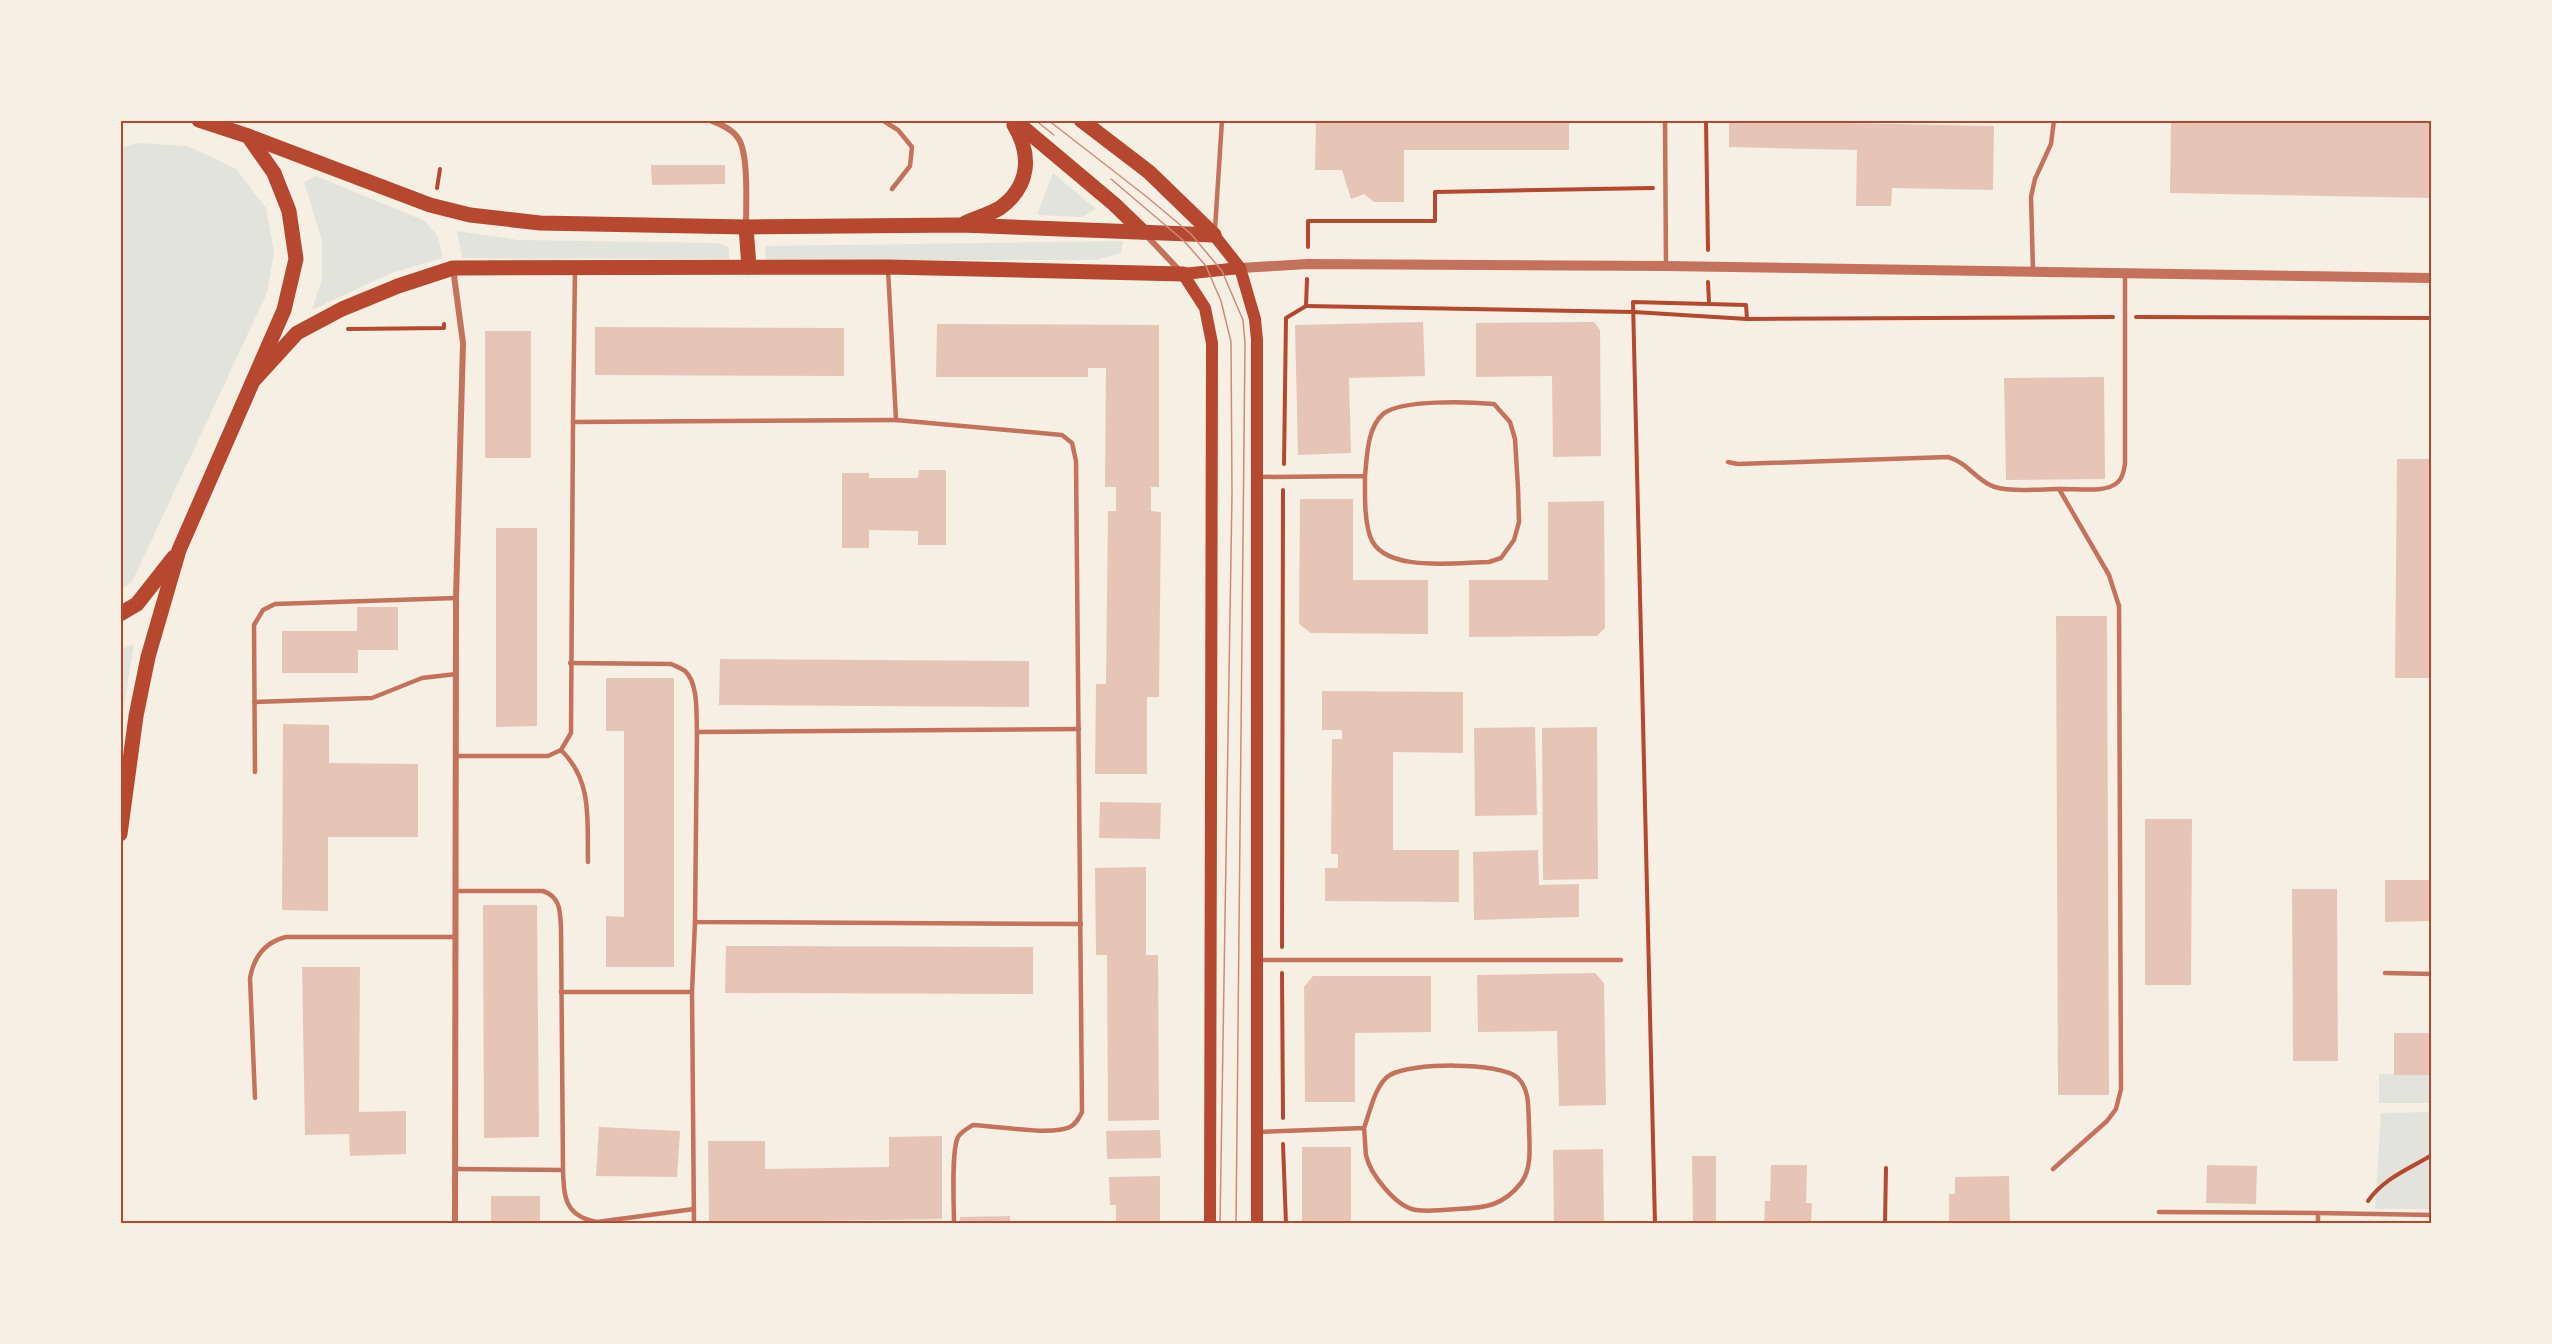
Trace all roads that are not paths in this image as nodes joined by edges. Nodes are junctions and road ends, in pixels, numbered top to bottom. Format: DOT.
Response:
graph roads {
  1 [pos="199,120"];
  2 [pos="711,120"];
  3 [pos="882,120"];
  4 [pos="1012,120"];
  5 [pos="1081,120"];
  6 [pos="1222,120"];
  7 [pos="1665,120"];
  8 [pos="2054,120"];
  9 [pos="249,136"];
  10 [pos="892,189"];
  11 [pos="961,225"];
  12 [pos="746,227"];
  13 [pos="1143,232"];
  14 [pos="1214,235"];
  15 [pos="575,266"];
  16 [pos="1666,266"];
  17 [pos="749,267"];
  18 [pos="888,267"];
  19 [pos="453,268"];
  20 [pos="1240,268"];
  21 [pos="2033,271"];
  22 [pos="2125,272"];
  23 [pos="1183,274"];
  24 [pos="2432,278"];
  25 [pos="255,379"];
  26 [pos="896,420"];
  27 [pos="573,422"];
  28 [pos="1728,462"];
  29 [pos="1365,476"];
  30 [pos="1256,477"];
  31 [pos="2059,489"];
  32 [pos="179,550"];
  33 [pos="456,598"];
  34 [pos="120,614"];
  35 [pos="570,663"];
  36 [pos="456,674"];
  37 [pos="254,702"];
  38 [pos="1079,729"];
  39 [pos="697,732"];
  40 [pos="561,750"];
  41 [pos="456,756"];
  42 [pos="255,772"];
  43 [pos="120,834"];
  44 [pos="588,862"];
  45 [pos="456,891"];
  46 [pos="695,922"];
  47 [pos="1081,924"];
  48 [pos="456,937"];
  49 [pos="1256,960"];
  50 [pos="1621,960"];
  51 [pos="2385,974"];
  52 [pos="2432,974"];
  53 [pos="561,992"];
  54 [pos="692,992"];
  55 [pos="255,1098"];
  56 [pos="1365,1128"];
  57 [pos="1256,1132"];
  58 [pos="456,1169"];
  59 [pos="2053,1169"];
  60 [pos="562,1170"];
  61 [pos="694,1209"];
  62 [pos="2159,1212"];
  63 [pos="2318,1213"];
  64 [pos="2432,1215"];
  65 [pos="455,1224"];
  66 [pos="694,1224"];
  67 [pos="954,1224"];
  68 [pos="1210,1224"];
  69 [pos="1257,1224"];
  70 [pos="2318,1224"];
  1 -- 9 [label="main road"];
  2 -- 12 [label="street"];
  3 -- 10 [label="lane"];
  4 -- 11 [label="main road"];
  4 -- 13 [label="main road"];
  5 -- 14 [label="main road"];
  6 -- 14 [label="lane"];
  7 -- 16 [label="lane"];
  8 -- 21 [label="lane"];
  9 -- 12 [label="main road"];
  9 -- 25 [label="main road"];
  11 -- 12 [label="main road"];
  11 -- 13 [label="main road"];
  12 -- 17 [label="main road"];
  13 -- 14 [label="main road"];
  13 -- 23 [label="street"];
  14 -- 20 [label="main road"];
  15 -- 17 [label="main road"];
  15 -- 19 [label="main road"];
  15 -- 27 [label="lane"];
  16 -- 20 [label="street"];
  16 -- 21 [label="street"];
  17 -- 18 [label="main road"];
  18 -- 23 [label="main road"];
  18 -- 26 [label="lane"];
  19 -- 25 [label="main road"];
  19 -- 33 [label="street"];
  20 -- 23 [label="main road"];
  20 -- 30 [label="main road"];
  21 -- 22 [label="street"];
  22 -- 24 [label="street"];
  22 -- 31 [label="lane"];
  23 -- 68 [label="main road"];
  25 -- 32 [label="main road"];
  26 -- 27 [label="lane"];
  26 -- 38 [label="lane"];
  27 -- 35 [label="lane"];
  28 -- 31 [label="lane"];
  29 -- 29 [label="lane"];
  29 -- 30 [label="lane"];
  30 -- 49 [label="main road"];
  31 -- 59 [label="lane"];
  32 -- 34 [label="main road"];
  32 -- 43 [label="main road"];
  33 -- 36 [label="street"];
  33 -- 37 [label="lane"];
  35 -- 39 [label="lane"];
  35 -- 40 [label="lane"];
  36 -- 37 [label="lane"];
  36 -- 41 [label="street"];
  37 -- 42 [label="lane"];
  38 -- 39 [label="lane"];
  38 -- 47 [label="lane"];
  39 -- 46 [label="lane"];
  40 -- 41 [label="lane"];
  40 -- 44 [label="lane"];
  41 -- 45 [label="street"];
  45 -- 48 [label="street"];
  45 -- 53 [label="lane"];
  46 -- 47 [label="lane"];
  46 -- 54 [label="lane"];
  47 -- 67 [label="lane"];
  48 -- 55 [label="lane"];
  48 -- 58 [label="street"];
  49 -- 50 [label="lane"];
  49 -- 57 [label="main road"];
  51 -- 52 [label="lane"];
  53 -- 54 [label="lane"];
  53 -- 60 [label="lane"];
  54 -- 61 [label="lane"];
  56 -- 56 [label="lane"];
  56 -- 57 [label="lane"];
  57 -- 69 [label="main road"];
  58 -- 60 [label="lane"];
  58 -- 65 [label="street"];
  60 -- 61 [label="lane"];
  61 -- 66 [label="lane"];
  62 -- 63 [label="lane"];
  63 -- 64 [label="lane"];
  63 -- 70 [label="lane"];
}
